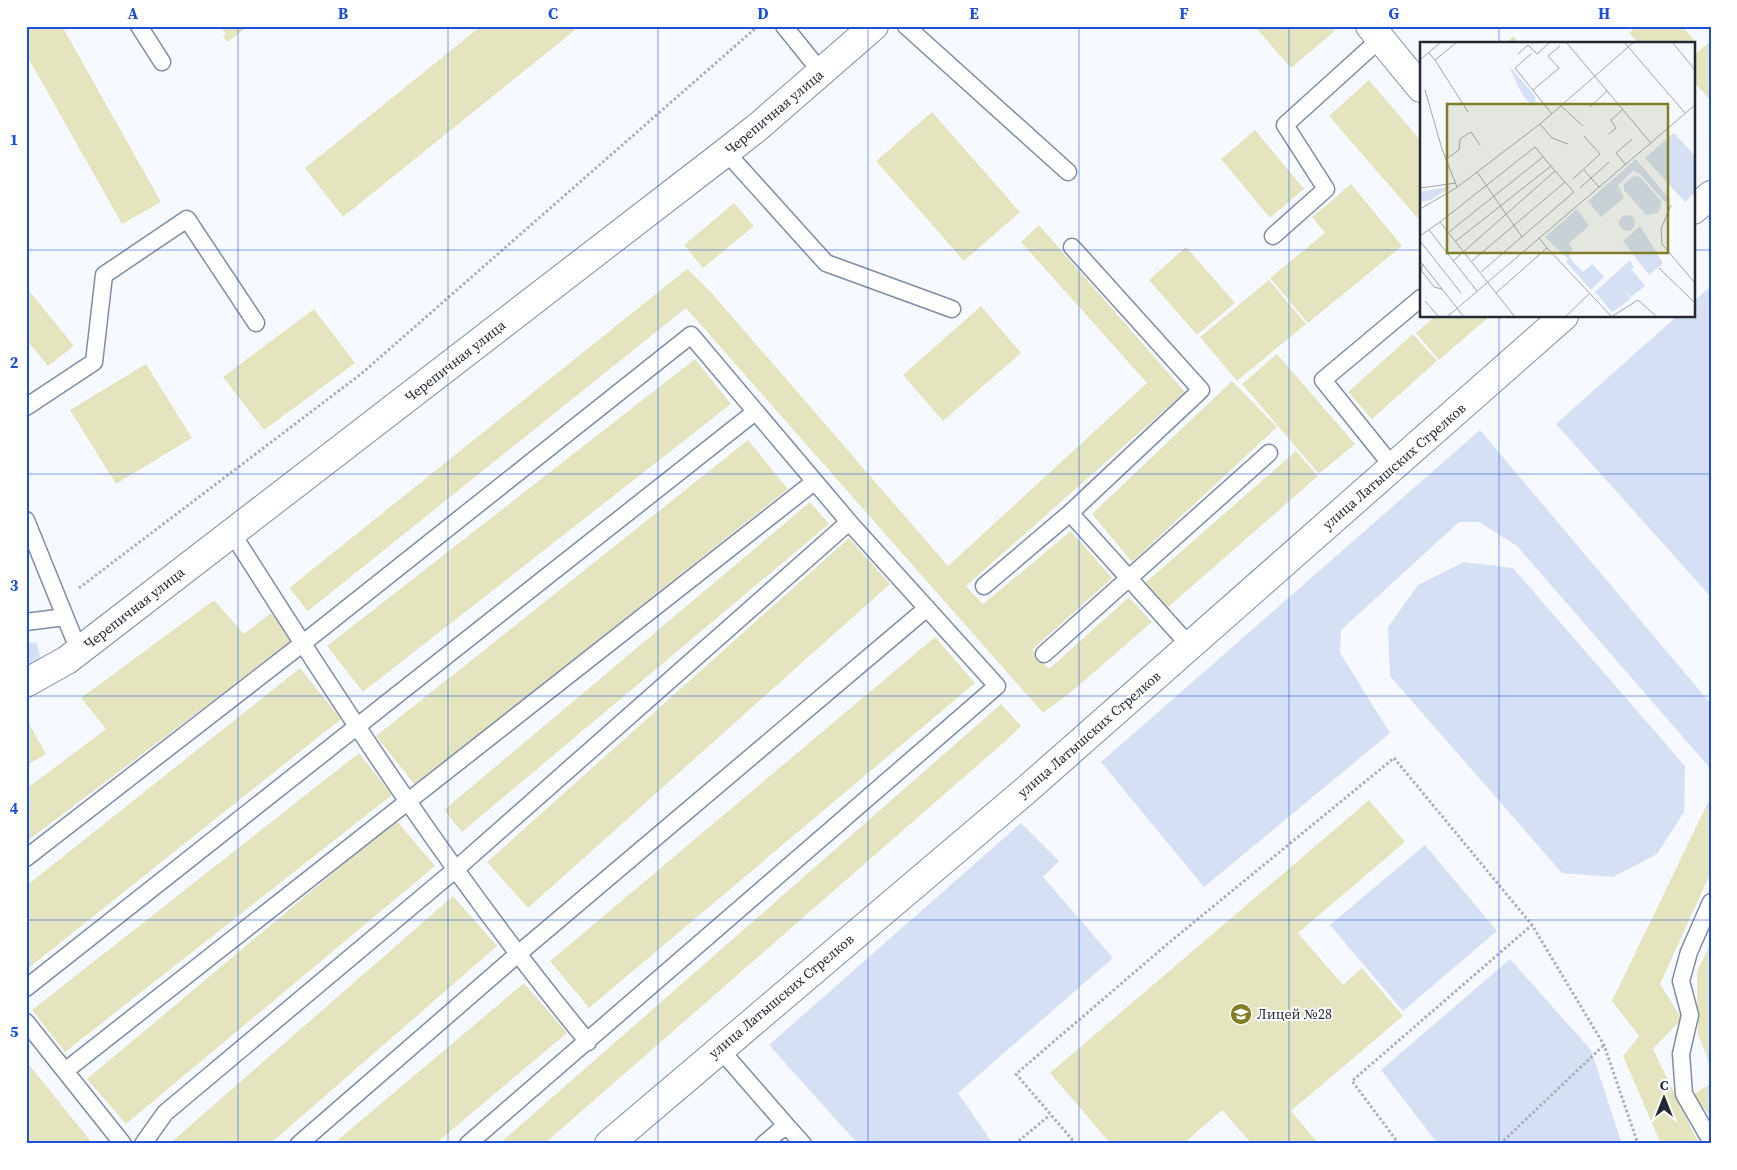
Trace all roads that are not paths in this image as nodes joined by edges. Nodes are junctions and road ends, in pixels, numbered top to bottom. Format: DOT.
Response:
graph roads {
  1 [pos="138,26"];
  2 [pos="784,26"];
  3 [pos="874,26"];
  4 [pos="906,26"];
  5 [pos="1375,32"];
  6 [pos="162,62"];
  7 [pos="821,72"];
  8 [pos="1420,87"];
  9 [pos="726,152"];
  10 [pos="1068,172"];
  11 [pos="1711,196"];
  12 [pos="1694,209"];
  13 [pos="1274,236"];
  14 [pos="1072,247"];
  15 [pos="1420,299"];
  16 [pos="952,309"];
  17 [pos="1562,318"];
  18 [pos="256,323"];
  19 [pos="26,406"];
  20 [pos="755,412"];
  21 [pos="1269,453"];
  22 [pos="1393,467"];
  23 [pos="814,482"];
  24 [pos="1070,513"];
  25 [pos="26,520"];
  26 [pos="848,522"];
  27 [pos="232,533"];
  28 [pos="1128,578"];
  29 [pos="984,586"];
  30 [pos="927,608"];
  31 [pos="65,617"];
  32 [pos="26,622"];
  33 [pos="302,644"];
  34 [pos="1190,646"];
  35 [pos="79,651"];
  36 [pos="1044,654"];
  37 [pos="26,683"];
  38 [pos="357,727"];
  39 [pos="407,802"];
  40 [pos="26,858"];
  41 [pos="456,869"];
  42 [pos="1711,902"];
  43 [pos="518,954"];
  44 [pos="26,988"];
  45 [pos="26,1022"];
  46 [pos="588,1042"];
  47 [pos="719,1048"];
  48 [pos="66,1071"];
  49 [pos="786,1125"];
  50 [pos="1711,1141"];
  51 [pos="123,1144"];
  52 [pos="143,1144"];
  53 [pos="299,1144"];
  54 [pos="468,1144"];
  55 [pos="608,1144"];
  56 [pos="764,1144"];
  57 [pos="803,1144"];
  1 -- 6 [label="lane"];
  2 -- 7 [label="lane"];
  3 -- 7 [label="street, Черепичная улица"];
  4 -- 10 [label="lane"];
  5 -- 8 [label="street"];
  5 -- 13 [label="lane"];
  7 -- 9 [label="street, Черепичная улица"];
  9 -- 16 [label="lane"];
  9 -- 27 [label="street, Черепичная улица"];
  11 -- 12 [label="street"];
  14 -- 24 [label="lane"];
  15 -- 22 [label="lane"];
  17 -- 22 [label="street, улица Латышских Стрелков"];
  18 -- 19 [label="lane"];
  20 -- 23 [label="lane"];
  20 -- 33 [label="lane"];
  20 -- 38 [label="lane"];
  21 -- 28 [label="lane"];
  22 -- 34 [label="street, улица Латышских Стрелков"];
  23 -- 26 [label="lane"];
  23 -- 39 [label="lane"];
  24 -- 28 [label="lane"];
  24 -- 29 [label="lane"];
  25 -- 31 [label="lane"];
  26 -- 30 [label="lane"];
  26 -- 41 [label="lane"];
  27 -- 33 [label="lane"];
  27 -- 35 [label="street, Черепичная улица"];
  28 -- 34 [label="lane"];
  28 -- 36 [label="lane"];
  30 -- 43 [label="lane"];
  30 -- 46 [label="lane"];
  31 -- 32 [label="lane"];
  31 -- 35 [label="lane"];
  33 -- 38 [label="lane"];
  33 -- 40 [label="lane"];
  34 -- 47 [label="street, улица Латышских Стрелков"];
  35 -- 37 [label="street, Черепичная улица"];
  38 -- 39 [label="lane"];
  38 -- 44 [label="lane"];
  39 -- 41 [label="lane"];
  39 -- 48 [label="lane"];
  41 -- 43 [label="lane"];
  41 -- 52 [label="lane"];
  42 -- 50 [label="lane"];
  43 -- 46 [label="lane"];
  43 -- 53 [label="lane"];
  45 -- 48 [label="lane"];
  46 -- 54 [label="lane"];
  47 -- 49 [label="lane"];
  47 -- 55 [label="street, улица Латышских Стрелков"];
  48 -- 51 [label="lane"];
  49 -- 56 [label="lane"];
  49 -- 57 [label="lane"];
}
